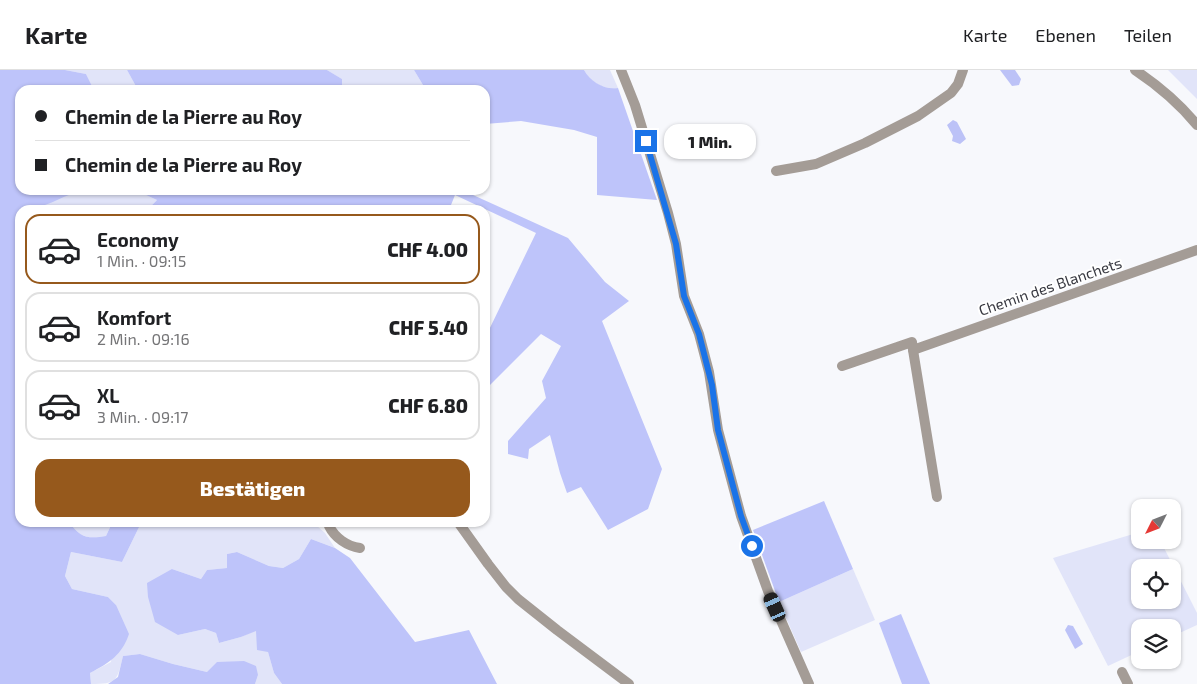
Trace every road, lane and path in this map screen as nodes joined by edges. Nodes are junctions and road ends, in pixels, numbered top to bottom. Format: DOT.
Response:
graph roads {
  1 [pos="621,70"];
  2 [pos="963,70"];
  3 [pos="1135,70"];
  4 [pos="1197,125"];
  5 [pos="776,171"];
  6 [pos="1197,250"];
  7 [pos="913,350"];
  8 [pos="842,366"];
  9 [pos="937,497"];
  10 [pos="330,527"];
  11 [pos="462,527"];
  12 [pos="360,548"];
  13 [pos="1122,672"];
  14 [pos="629,684"];
  15 [pos="809,684"];
  16 [pos="1128,684"];
  1 -- 15 [label="street"];
  2 -- 5 [label="street"];
  3 -- 4 [label="street"];
  6 -- 7 [label="street, Chemin des Blanchets"];
  7 -- 8 [label="street, Chemin des Blanchets"];
  7 -- 9 [label="street"];
  10 -- 12 [label="street"];
  11 -- 14 [label="street"];
  13 -- 16 [label="street"];
}
